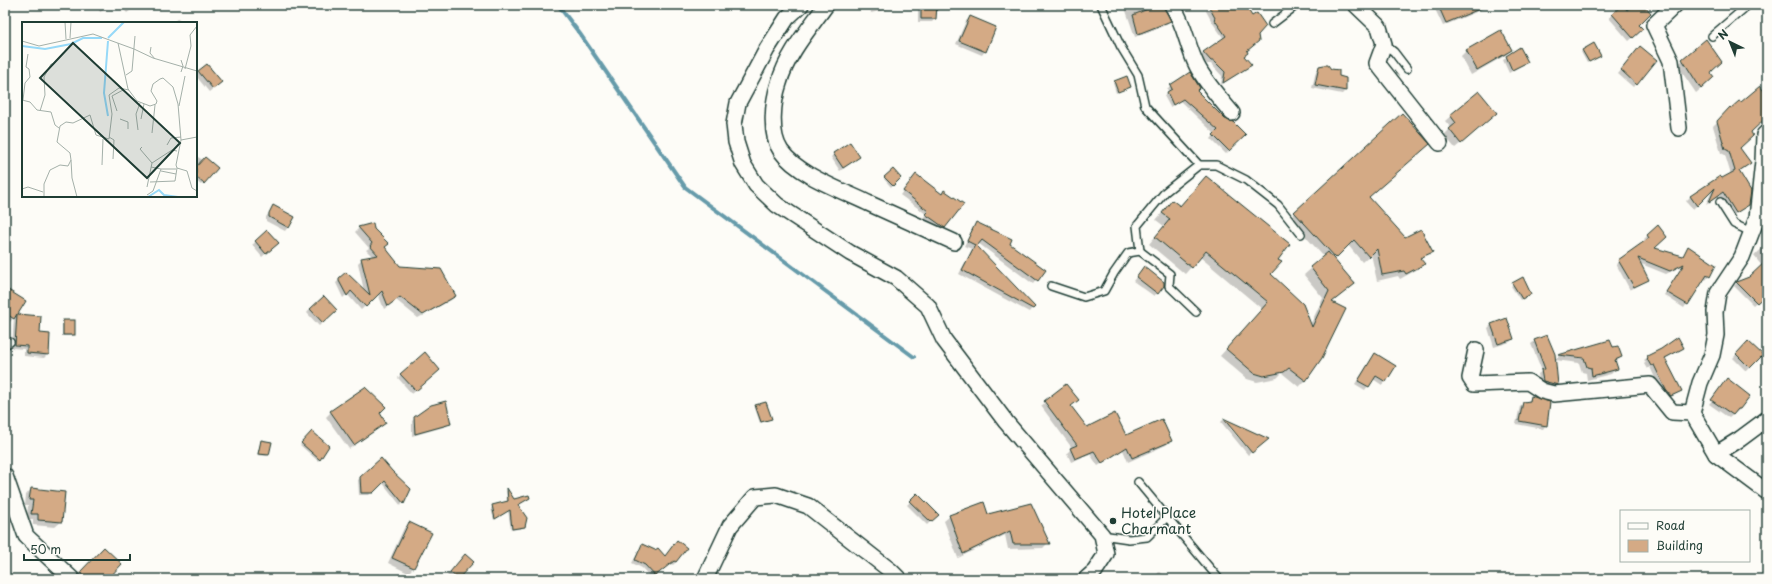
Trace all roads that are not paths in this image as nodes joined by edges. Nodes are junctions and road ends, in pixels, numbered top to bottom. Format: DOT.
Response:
graph roads {
  1 [pos="801,5"];
  2 [pos="826,5"];
  3 [pos="1102,5"];
  4 [pos="1172,5"];
  5 [pos="1297,5"];
  6 [pos="1356,5"];
  7 [pos="1675,5"];
  8 [pos="1748,5"];
  9 [pos="1272,24"];
  10 [pos="1712,36"];
  11 [pos="1384,44"];
  12 [pos="1407,69"];
  13 [pos="1232,113"];
  14 [pos="1678,128"];
  15 [pos="1767,132"];
  16 [pos="1440,143"];
  17 [pos="1199,165"];
  18 [pos="1720,202"];
  19 [pos="1751,232"];
  20 [pos="1301,234"];
  21 [pos="954,242"];
  22 [pos="1140,251"];
  23 [pos="1051,286"];
  24 [pos="1196,312"];
  25 [pos="1476,350"];
  26 [pos="1692,413"];
  27 [pos="1767,419"];
  28 [pos="1716,454"];
  29 [pos="5,476"];
  30 [pos="1138,482"];
  31 [pos="1767,492"];
  32 [pos="1167,518"];
  33 [pos="1102,535"];
  34 [pos="72,579"];
  35 [pos="705,579"];
  36 [pos="899,579"];
  37 [pos="1086,579"];
  38 [pos="1220,579"];
  1 -- 33 [label="street"];
  2 -- 21 [label="street"];
  3 -- 17 [label="lane"];
  4 -- 13 [label="street"];
  5 -- 9 [label="lane"];
  6 -- 11 [label="street"];
  7 -- 14 [label="street"];
  8 -- 10 [label="lane"];
  11 -- 12 [label="lane"];
  11 -- 16 [label="street"];
  15 -- 19 [label="street"];
  17 -- 20 [label="lane"];
  17 -- 22 [label="lane"];
  18 -- 19 [label="lane"];
  19 -- 26 [label="street"];
  22 -- 23 [label="lane"];
  22 -- 24 [label="lane"];
  25 -- 26 [label="street"];
  26 -- 28 [label="street"];
  27 -- 28 [label="street"];
  28 -- 31 [label="street"];
  29 -- 34 [label="street"];
  30 -- 32 [label="lane"];
  32 -- 33 [label="lane"];
  32 -- 38 [label="lane"];
  33 -- 37 [label="street"];
  35 -- 36 [label="street"];
}
